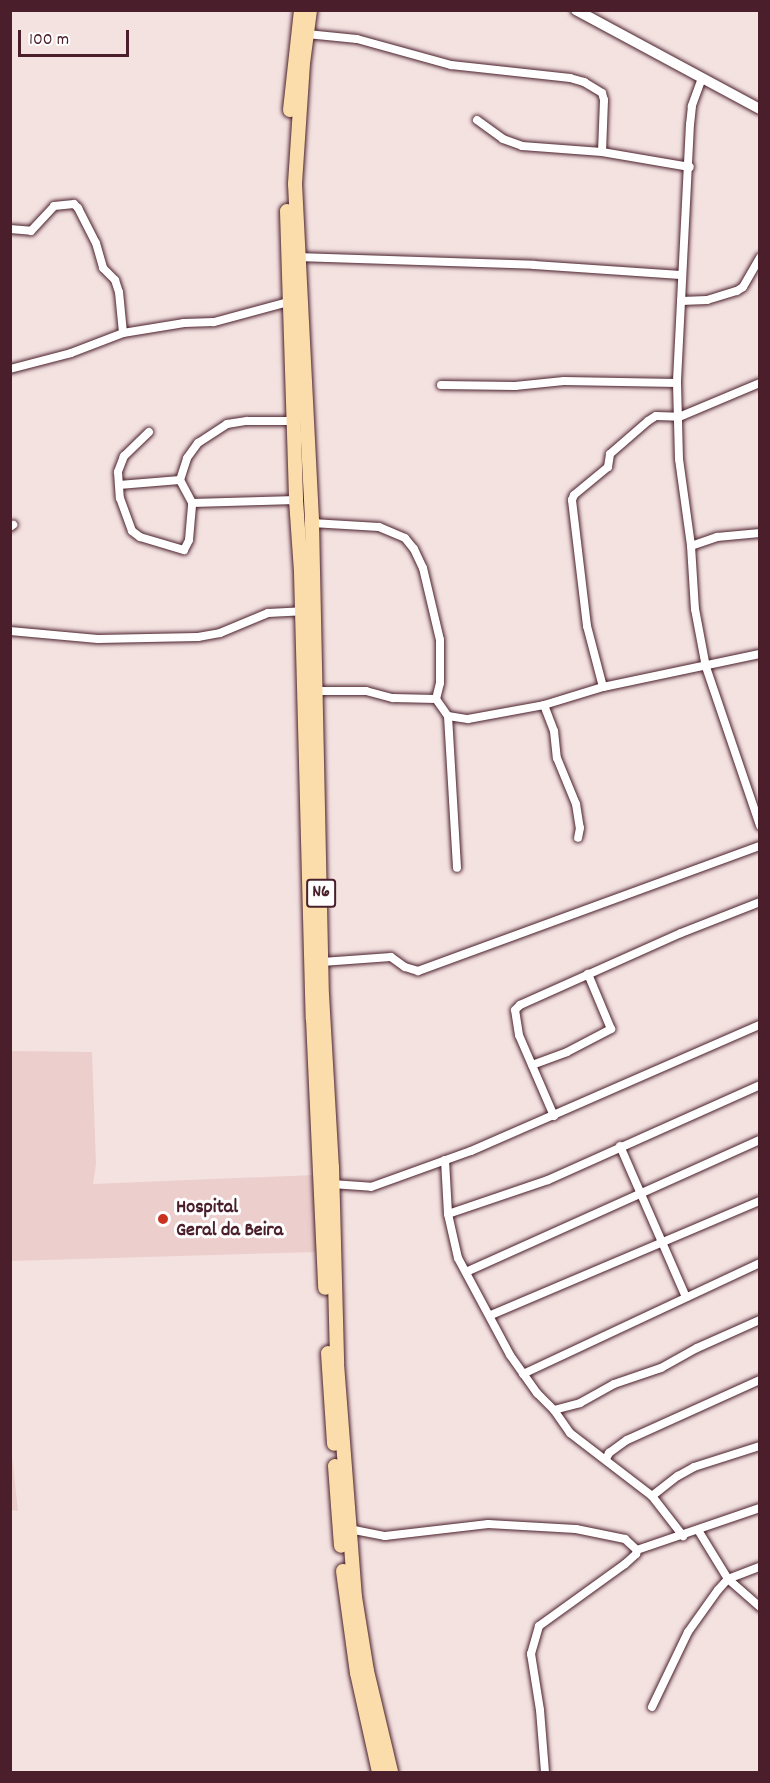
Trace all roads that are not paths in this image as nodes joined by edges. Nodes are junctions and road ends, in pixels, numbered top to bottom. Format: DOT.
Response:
graph roads {
  1 [pos="301,10"];
  2 [pos="310,10"];
  3 [pos="576,10"];
  4 [pos="307,34"];
  5 [pos="702,78"];
  6 [pos="759,109"];
  7 [pos="477,120"];
  8 [pos="602,152"];
  9 [pos="690,167"];
  10 [pos="10,229"];
  11 [pos="297,257"];
  12 [pos="759,257"];
  13 [pos="681,275"];
  14 [pos="294,301"];
  15 [pos="681,301"];
  16 [pos="123,333"];
  17 [pos="10,369"];
  18 [pos="677,383"];
  19 [pos="759,383"];
  20 [pos="441,385"];
  21 [pos="679,417"];
  22 [pos="293,421"];
  23 [pos="149,432"];
  24 [pos="180,480"];
  25 [pos="119,485"];
  26 [pos="296,500"];
  27 [pos="192,503"];
  28 [pos="312,523"];
  29 [pos="759,532"];
  30 [pos="691,546"];
  31 [pos="302,611"];
  32 [pos="10,631"];
  33 [pos="759,654"];
  34 [pos="706,667"];
  35 [pos="603,687"];
  36 [pos="316,691"];
  37 [pos="436,699"];
  38 [pos="544,705"];
  39 [pos="448,716"];
  40 [pos="759,826"];
  41 [pos="578,838"];
  42 [pos="759,846"];
  43 [pos="457,868"];
  44 [pos="759,902"];
  45 [pos="322,962"];
  46 [pos="588,974"];
  47 [pos="759,1025"];
  48 [pos="532,1065"];
  49 [pos="759,1085"];
  50 [pos="554,1116"];
  51 [pos="759,1140"];
  52 [pos="620,1146"];
  53 [pos="445,1160"];
  54 [pos="332,1184"];
  55 [pos="640,1194"];
  56 [pos="759,1201"];
  57 [pos="448,1214"];
  58 [pos="661,1243"];
  59 [pos="759,1263"];
  60 [pos="466,1272"];
  61 [pos="686,1297"];
  62 [pos="491,1315"];
  63 [pos="759,1320"];
  64 [pos="523,1374"];
  65 [pos="759,1380"];
  66 [pos="555,1410"];
  67 [pos="759,1446"];
  68 [pos="606,1459"];
  69 [pos="652,1496"];
  70 [pos="759,1508"];
  71 [pos="348,1529"];
  72 [pos="698,1530"];
  73 [pos="683,1536"];
  74 [pos="637,1550"];
  75 [pos="759,1567"];
  76 [pos="728,1579"];
  77 [pos="759,1607"];
  78 [pos="652,1707"];
  79 [pos="379,1773"];
  80 [pos="391,1773"];
  81 [pos="545,1773"];
  1 -- 14 [label="highway, N6"];
  2 -- 4 [label="highway, N6"];
  3 -- 5 [label="street"];
  4 -- 8 [label="street"];
  4 -- 11 [label="highway, N6"];
  5 -- 6 [label="street"];
  5 -- 9 [label="street"];
  7 -- 8 [label="street"];
  8 -- 9 [label="street"];
  9 -- 13 [label="street"];
  10 -- 16 [label="street"];
  11 -- 13 [label="street"];
  11 -- 14 [label="highway, N6"];
  12 -- 15 [label="street"];
  13 -- 15 [label="street"];
  14 -- 16 [label="street"];
  14 -- 22 [label="highway, N6"];
  14 -- 28 [label="highway, N6"];
  15 -- 18 [label="street"];
  16 -- 17 [label="street"];
  18 -- 20 [label="street"];
  18 -- 21 [label="street"];
  19 -- 21 [label="street"];
  21 -- 30 [label="street"];
  21 -- 35 [label="street"];
  22 -- 24 [label="street"];
  22 -- 26 [label="highway, N6"];
  23 -- 25 [label="street"];
  24 -- 25 [label="street"];
  24 -- 27 [label="street"];
  25 -- 27 [label="street"];
  26 -- 27 [label="street"];
  26 -- 31 [label="highway, N6"];
  28 -- 36 [label="highway, N6"];
  28 -- 37 [label="street"];
  29 -- 30 [label="street"];
  30 -- 34 [label="street"];
  31 -- 32 [label="street"];
  31 -- 79 [label="highway, N6"];
  33 -- 34 [label="street"];
  34 -- 35 [label="street"];
  34 -- 40 [label="street"];
  35 -- 38 [label="street"];
  36 -- 37 [label="street"];
  36 -- 45 [label="highway, N6"];
  37 -- 39 [label="street"];
  38 -- 39 [label="street"];
  38 -- 41 [label="street"];
  39 -- 43 [label="street"];
  42 -- 45 [label="street"];
  44 -- 46 [label="street"];
  45 -- 54 [label="highway, N6"];
  46 -- 48 [label="street"];
  46 -- 48 [label="street"];
  47 -- 50 [label="street"];
  48 -- 50 [label="street"];
  49 -- 52 [label="street"];
  50 -- 53 [label="street"];
  51 -- 55 [label="street"];
  52 -- 55 [label="street"];
  52 -- 57 [label="street"];
  53 -- 54 [label="street"];
  53 -- 57 [label="street"];
  54 -- 71 [label="highway, N6"];
  55 -- 58 [label="street"];
  55 -- 60 [label="street"];
  56 -- 58 [label="street"];
  57 -- 60 [label="street"];
  58 -- 61 [label="street"];
  58 -- 62 [label="street"];
  59 -- 61 [label="street"];
  60 -- 62 [label="street"];
  61 -- 64 [label="street"];
  62 -- 64 [label="street"];
  63 -- 66 [label="street"];
  64 -- 66 [label="street"];
  65 -- 68 [label="street"];
  66 -- 68 [label="street"];
  67 -- 69 [label="street"];
  68 -- 69 [label="street"];
  69 -- 73 [label="street"];
  70 -- 72 [label="street"];
  71 -- 74 [label="street"];
  71 -- 80 [label="highway, N6"];
  72 -- 73 [label="street"];
  72 -- 76 [label="street"];
  73 -- 74 [label="street"];
  74 -- 81 [label="street"];
  75 -- 76 [label="street"];
  76 -- 77 [label="street"];
  76 -- 78 [label="street"];
}
